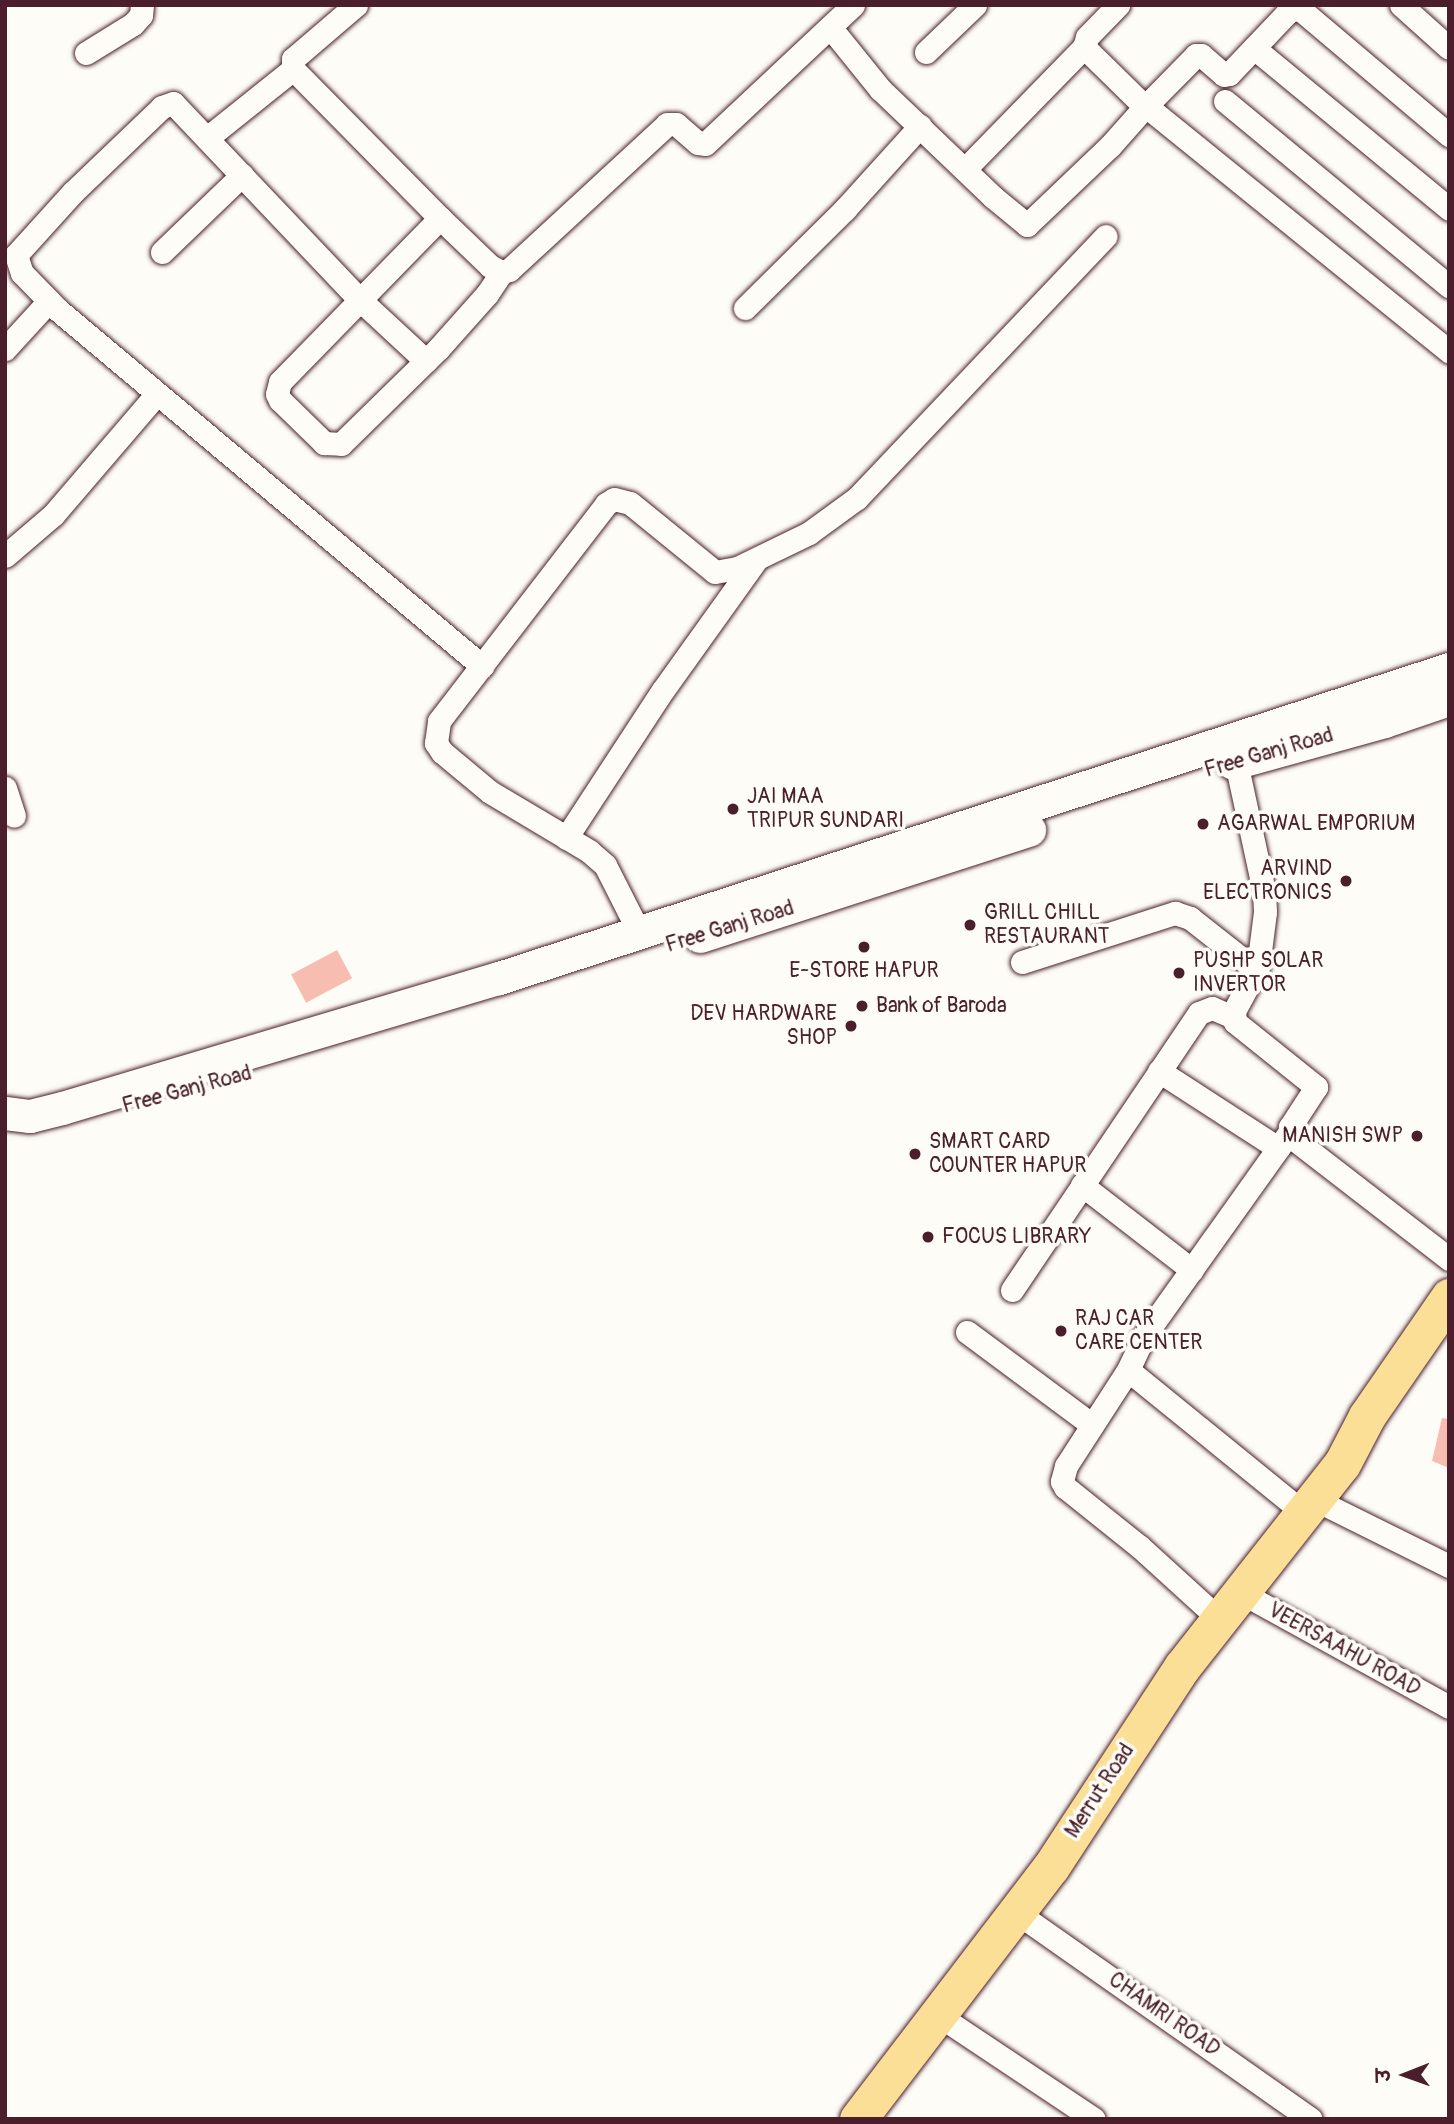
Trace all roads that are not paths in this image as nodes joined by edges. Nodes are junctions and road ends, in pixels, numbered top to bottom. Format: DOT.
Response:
graph roads {
  1 [pos="142,5"];
  2 [pos="853,5"];
  3 [pos="975,5"];
  4 [pos="1118,5"];
  5 [pos="1401,5"];
  6 [pos="342,10"];
  7 [pos="830,27"];
  8 [pos="1084,47"];
  9 [pos="1254,48"];
  10 [pos="1449,48"];
  11 [pos="926,52"];
  12 [pos="86,53"];
  13 [pos="293,69"];
  14 [pos="1225,102"];
  15 [pos="1144,108"];
  16 [pos="920,126"];
  17 [pos="1449,135"];
  18 [pos="207,138"];
  19 [pos="965,169"];
  20 [pos="242,175"];
  21 [pos="1449,209"];
  22 [pos="440,218"];
  23 [pos="1106,236"];
  24 [pos="162,252"];
  25 [pos="502,272"];
  26 [pos="1449,286"];
  27 [pos="359,299"];
  28 [pos="49,301"];
  29 [pos="745,308"];
  30 [pos="5,349"];
  31 [pos="1449,351"];
  32 [pos="426,361"];
  33 [pos="156,394"];
  34 [pos="6,554"];
  35 [pos="758,559"];
  36 [pos="482,666"];
  37 [pos="1449,669"];
  38 [pos="1449,699"];
  39 [pos="1236,762"];
  40 [pos="5,788"];
  41 [pos="14,816"];
  42 [pos="566,838"];
  43 [pos="639,932"];
  44 [pos="1022,962"];
  45 [pos="1256,970"];
  46 [pos="1233,1017"];
  47 [pos="1159,1071"];
  48 [pos="5,1113"];
  49 [pos="5,1134"];
  50 [pos="1284,1140"];
  51 [pos="1082,1185"];
  52 [pos="1449,1259"];
  53 [pos="1192,1270"];
  54 [pos="1013,1290"];
  55 [pos="1449,1297"];
  56 [pos="967,1332"];
  57 [pos="1449,1338"];
  58 [pos="1128,1370"];
  59 [pos="1093,1425"];
  60 [pos="1342,1464"];
  61 [pos="1309,1505"];
  62 [pos="1449,1566"];
  63 [pos="1230,1606"];
  64 [pos="1449,1707"];
  65 [pos="1016,1912"];
  66 [pos="938,2015"];
  67 [pos="858,2119"];
  68 [pos="1094,2119"];
  69 [pos="1311,2119"];
  1 -- 12 [label="street"];
  2 -- 7 [label="street"];
  3 -- 11 [label="street"];
  4 -- 8 [label="street"];
  5 -- 10 [label="street"];
  6 -- 13 [label="street"];
  7 -- 16 [label="street"];
  7 -- 25 [label="street"];
  8 -- 15 [label="street"];
  8 -- 19 [label="street"];
  9 -- 15 [label="street"];
  9 -- 17 [label="street"];
  9 -- 21 [label="street"];
  13 -- 18 [label="street"];
  13 -- 22 [label="street"];
  14 -- 26 [label="street"];
  15 -- 19 [label="street"];
  15 -- 31 [label="street"];
  16 -- 19 [label="street"];
  16 -- 29 [label="street"];
  18 -- 20 [label="street"];
  18 -- 28 [label="street"];
  20 -- 24 [label="street"];
  20 -- 27 [label="street"];
  22 -- 25 [label="street"];
  22 -- 27 [label="street"];
  23 -- 35 [label="street"];
  25 -- 32 [label="street"];
  27 -- 32 [label="street"];
  27 -- 32 [label="street"];
  28 -- 30 [label="street"];
  28 -- 33 [label="street"];
  33 -- 34 [label="street"];
  33 -- 36 [label="street"];
  35 -- 36 [label="street"];
  35 -- 42 [label="street"];
  36 -- 42 [label="street"];
  37 -- 43 [label="street"];
  38 -- 39 [label="street, Free Ganj Road"];
  39 -- 45 [label="street"];
  39 -- 49 [label="street, Free Ganj Road"];
  40 -- 41 [label="street"];
  42 -- 43 [label="street"];
  43 -- 48 [label="street"];
  44 -- 45 [label="street"];
  45 -- 46 [label="street"];
  46 -- 47 [label="street"];
  46 -- 50 [label="street, VEERSAAHU ROAD"];
  47 -- 50 [label="street"];
  47 -- 51 [label="street"];
  50 -- 52 [label="street"];
  50 -- 53 [label="street, VEERSAAHU ROAD"];
  51 -- 53 [label="street"];
  51 -- 54 [label="street"];
  53 -- 58 [label="street, VEERSAAHU ROAD"];
  55 -- 60 [label="main road, Merrut Road"];
  56 -- 59 [label="street"];
  57 -- 60 [label="main road, Merrut Road"];
  58 -- 59 [label="street, VEERSAAHU ROAD"];
  58 -- 61 [label="street"];
  59 -- 63 [label="street, VEERSAAHU ROAD"];
  60 -- 61 [label="main road, Merrut Road"];
  61 -- 62 [label="street"];
  61 -- 63 [label="main road, Merrut Road"];
  63 -- 64 [label="street, VEERSAAHU ROAD"];
  63 -- 65 [label="main road, Merrut Road"];
  65 -- 66 [label="main road, Merrut Road"];
  65 -- 69 [label="street, CHAMRI ROAD"];
  66 -- 67 [label="main road, Merrut Road"];
  66 -- 68 [label="street"];
}
